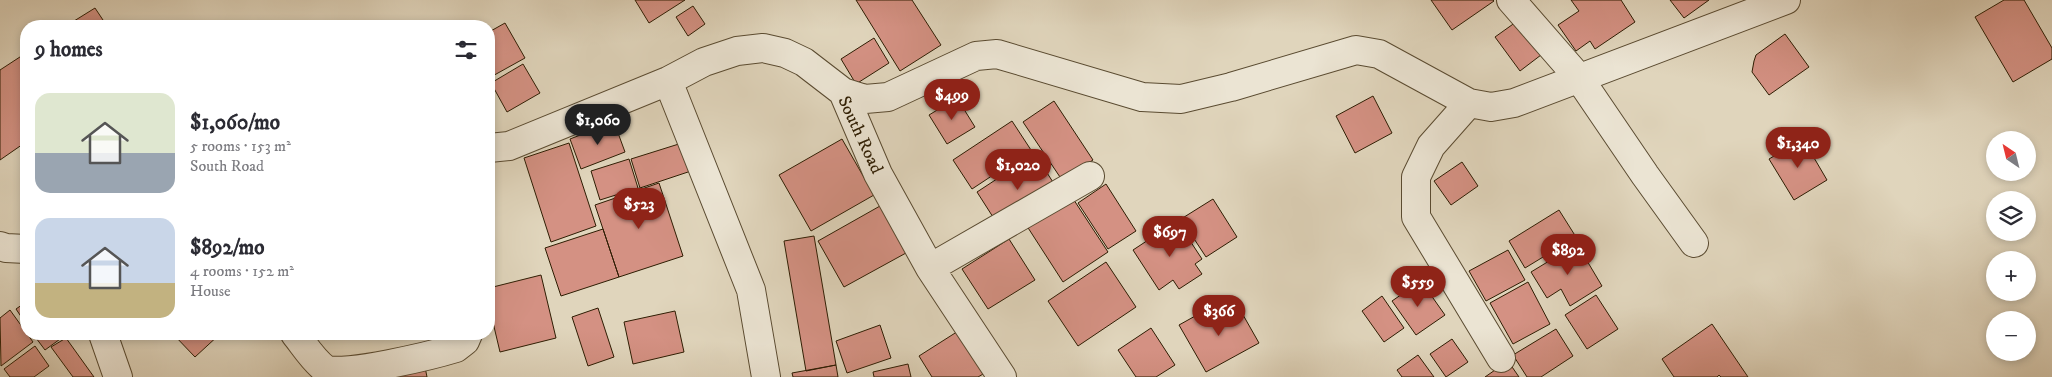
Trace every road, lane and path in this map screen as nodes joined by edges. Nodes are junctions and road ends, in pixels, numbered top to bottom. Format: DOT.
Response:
graph roads {
  1 [pos="1511,0"];
  2 [pos="1786,0"];
  3 [pos="1579,78"];
  4 [pos="668,81"];
  5 [pos="843,92"];
  6 [pos="1469,103"];
  7 [pos="495,147"];
  8 [pos="1090,176"];
  9 [pos="1694,243"];
  10 [pos="930,268"];
  11 [pos="105,340"];
  12 [pos="299,340"];
  13 [pos="464,340"];
  14 [pos="1501,358"];
  15 [pos="118,377"];
  16 [pos="766,377"];
  17 [pos="1002,377"];
  1 -- 3 [label="street"];
  2 -- 3 [label="street"];
  3 -- 6 [label="street"];
  3 -- 9 [label="street"];
  4 -- 5 [label="street, South Road"];
  4 -- 7 [label="street, South Road"];
  4 -- 16 [label="street"];
  5 -- 6 [label="street"];
  5 -- 10 [label="street, South Road"];
  6 -- 14 [label="street"];
  8 -- 10 [label="street"];
  10 -- 17 [label="street, South Road"];
  11 -- 15 [label="street"];
  12 -- 13 [label="street"];
}
